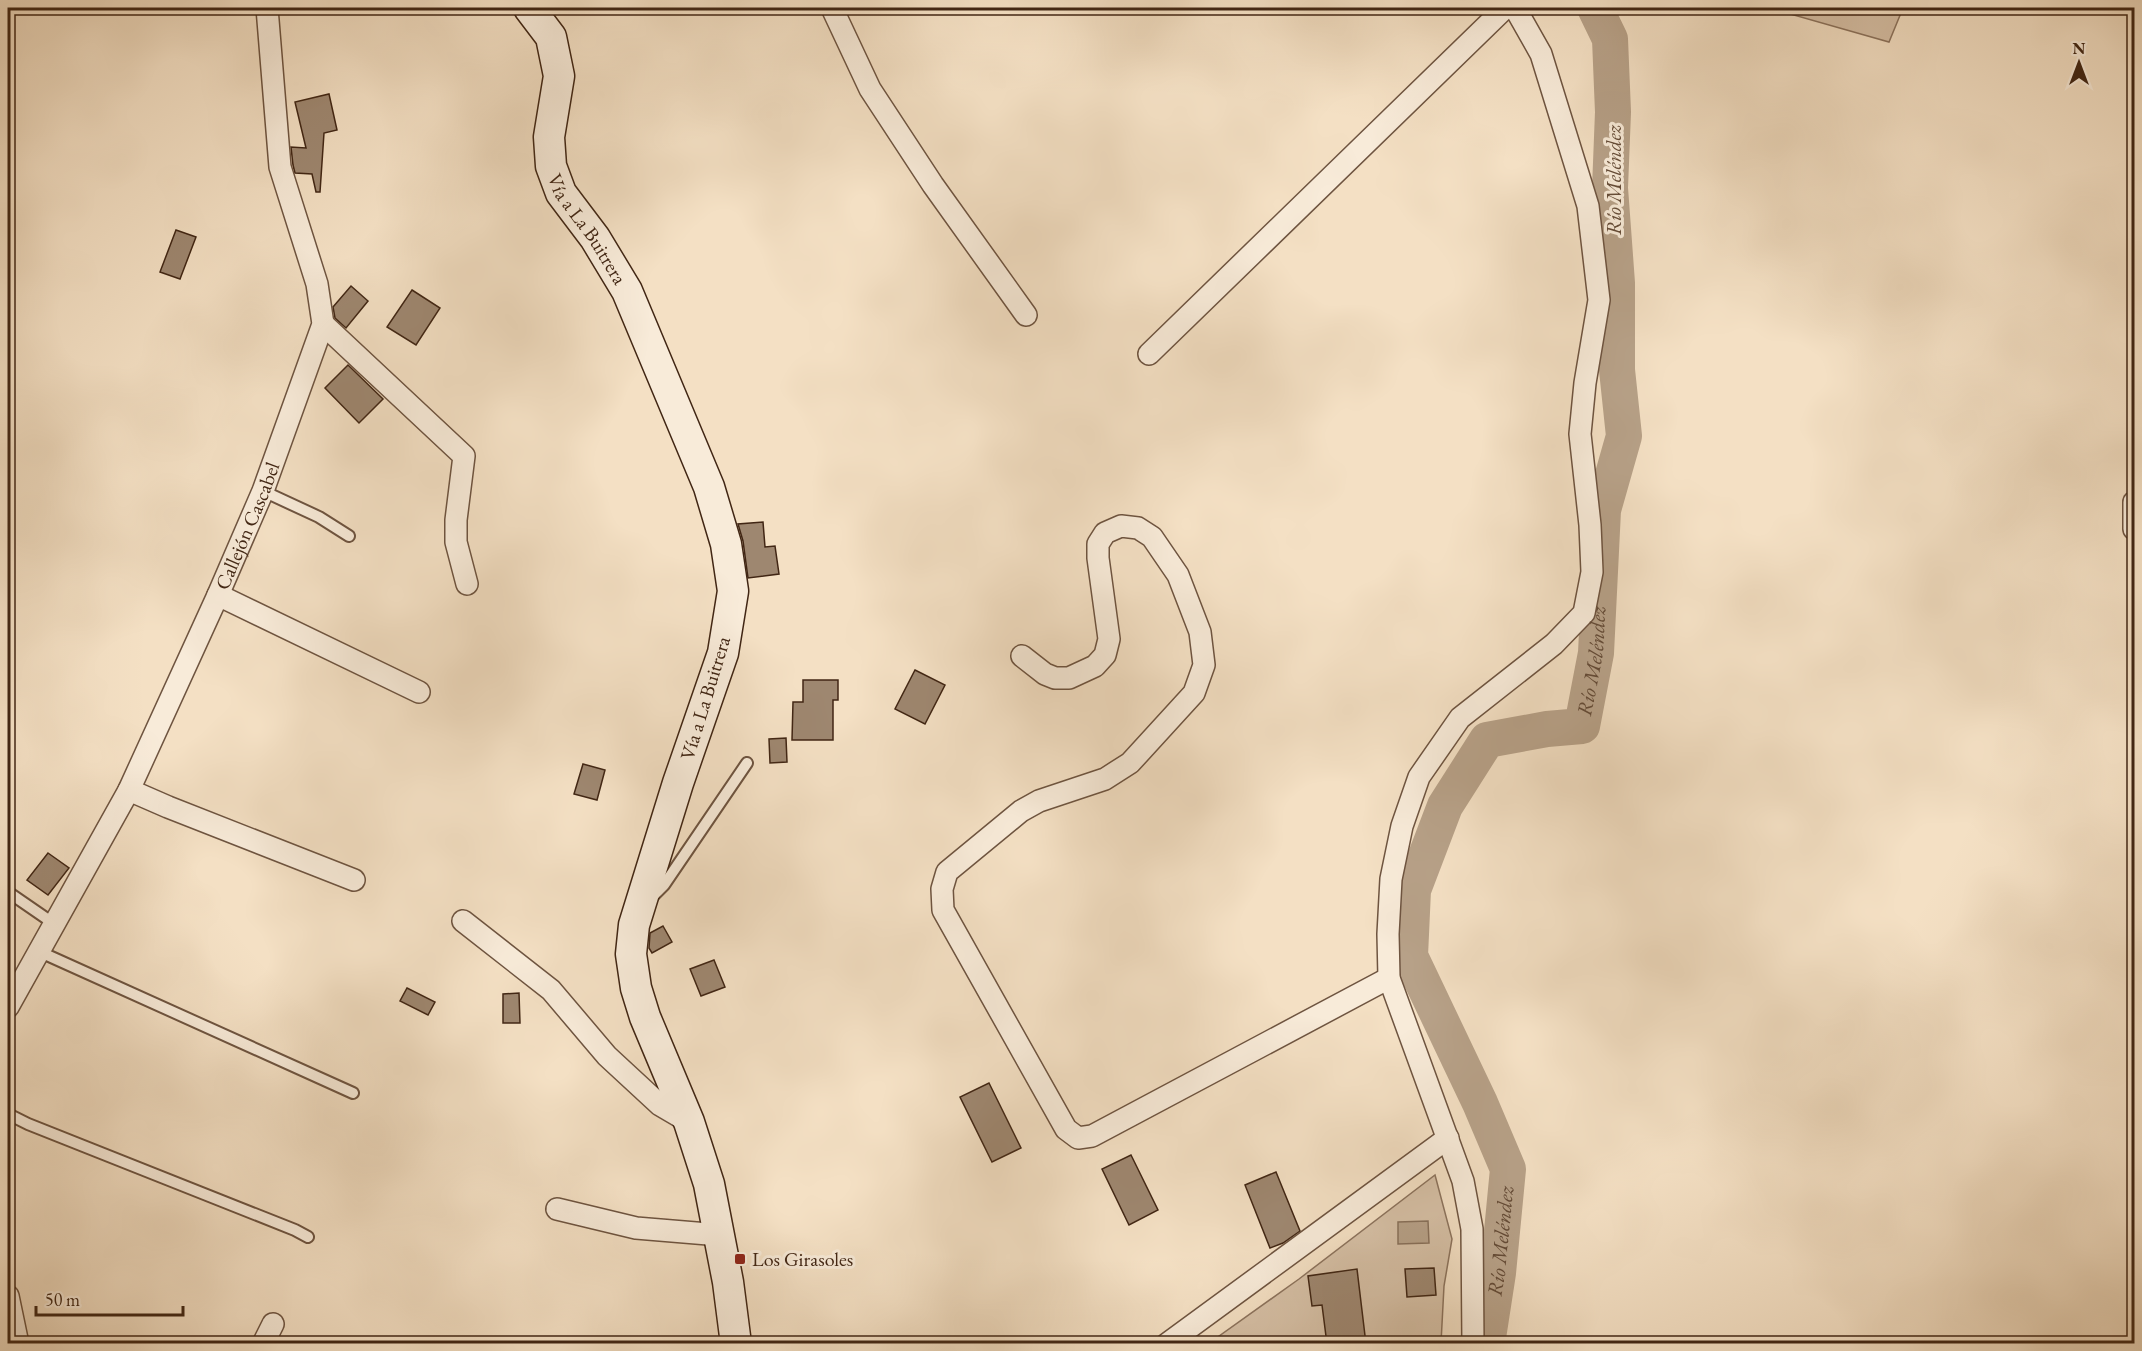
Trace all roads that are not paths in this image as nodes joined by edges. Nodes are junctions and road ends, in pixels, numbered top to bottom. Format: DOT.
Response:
graph roads {
  1 [pos="267,8"];
  2 [pos="529,8"];
  3 [pos="832,8"];
  4 [pos="1504,8"];
  5 [pos="1515,8"];
  6 [pos="1026,315"];
  7 [pos="323,324"];
  8 [pos="1149,354"];
  9 [pos="263,491"];
  10 [pos="2134,502"];
  11 [pos="2134,529"];
  12 [pos="350,536"];
  13 [pos="467,585"];
  14 [pos="218,595"];
  15 [pos="1022,656"];
  16 [pos="419,692"];
  17 [pos="747,763"];
  18 [pos="129,790"];
  19 [pos="354,880"];
  20 [pos="8,892"];
  21 [pos="640,909"];
  22 [pos="463,921"];
  23 [pos="53,923"];
  24 [pos="38,951"];
  25 [pos="1389,978"];
  26 [pos="8,1007"];
  27 [pos="353,1093"];
  28 [pos="8,1114"];
  29 [pos="689,1122"];
  30 [pos="1448,1138"];
  31 [pos="557,1209"];
  32 [pos="720,1234"];
  33 [pos="308,1237"];
  34 [pos="8,1296"];
  35 [pos="273,1324"];
  36 [pos="18,1344"];
  37 [pos="263,1344"];
  38 [pos="736,1344"];
  39 [pos="1167,1344"];
  40 [pos="1473,1344"];
  1 -- 7 [label="street, Callejón Cascabel"];
  2 -- 21 [label="street, Vía a La Buitrera"];
  3 -- 6 [label="street"];
  4 -- 8 [label="street"];
  5 -- 25 [label="street"];
  7 -- 9 [label="street, Callejón Cascabel"];
  7 -- 13 [label="street"];
  9 -- 12 [label="lane"];
  9 -- 14 [label="street, Callejón Cascabel"];
  10 -- 11 [label="street"];
  14 -- 16 [label="street"];
  14 -- 18 [label="street, Callejón Cascabel"];
  15 -- 25 [label="street"];
  17 -- 21 [label="lane"];
  18 -- 19 [label="street"];
  18 -- 23 [label="street, Callejón Cascabel"];
  20 -- 23 [label="lane"];
  21 -- 29 [label="street, Vía a La Buitrera"];
  22 -- 29 [label="street"];
  23 -- 24 [label="street, Callejón Cascabel"];
  24 -- 26 [label="street, Callejón Cascabel"];
  24 -- 27 [label="lane"];
  25 -- 30 [label="street"];
  28 -- 33 [label="lane"];
  29 -- 32 [label="street, Vía a La Buitrera"];
  30 -- 39 [label="street"];
  30 -- 40 [label="street"];
  31 -- 32 [label="street"];
  32 -- 38 [label="street, Vía a La Buitrera"];
  34 -- 36 [label="street"];
  35 -- 37 [label="street"];
}
